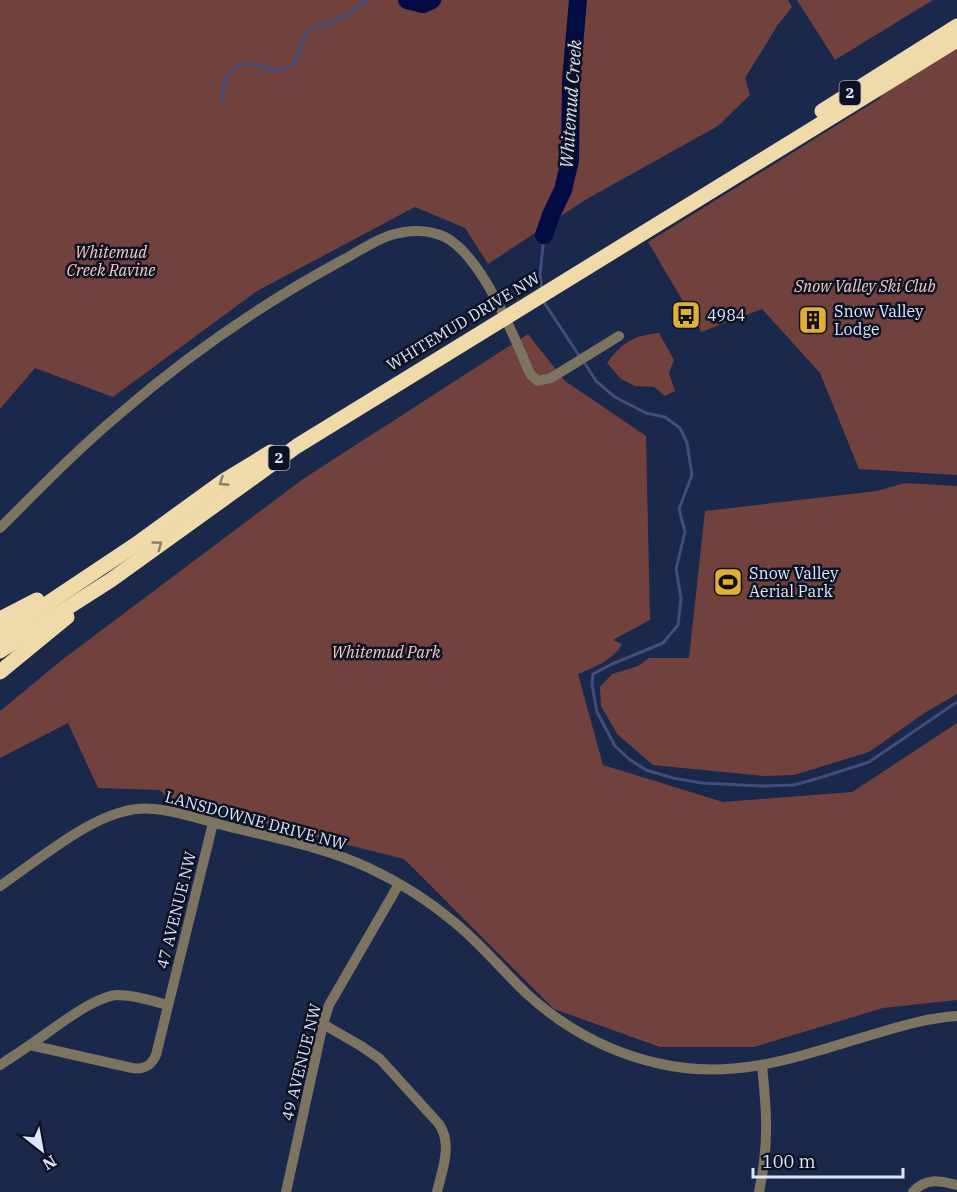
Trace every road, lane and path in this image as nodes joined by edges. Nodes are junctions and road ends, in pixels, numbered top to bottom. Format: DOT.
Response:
graph roads {
  1 [pos="957,26"];
  2 [pos="957,40"];
  3 [pos="745,165"];
  4 [pos="619,336"];
  5 [pos="453,344"];
  6 [pos="0,528"];
  7 [pos="111,561"];
  8 [pos="111,580"];
  9 [pos="0,619"];
  10 [pos="0,635"];
  11 [pos="0,651"];
  12 [pos="0,672"];
  13 [pos="213,823"];
  14 [pos="399,884"];
  15 [pos="0,886"];
  16 [pos="168,1005"];
  17 [pos="957,1016"];
  18 [pos="323,1024"];
  19 [pos="30,1045"];
  20 [pos="0,1065"];
  21 [pos="762,1066"];
  22 [pos="957,1185"];
  23 [pos="286,1192"];
  24 [pos="437,1192"];
  25 [pos="759,1192"];
  26 [pos="913,1192"];
  1 -- 3 [label="highway, WHITEMUD DRIVE NW / 2"];
  2 -- 3 [label="highway, WHITEMUD DRIVE NW / 2"];
  3 -- 5 [label="highway, WHITEMUD DRIVE NW / 2"];
  4 -- 6 [label="street"];
  5 -- 7 [label="highway, WHITEMUD DRIVE NW / 2, one-way"];
  8 -- 5 [label="highway, WHITEMUD DRIVE NW / 2, one-way"];
  7 -- 9 [label="highway"];
  7 -- 10 [label="highway, WHITEMUD DRIVE NW / 2"];
  8 -- 11 [label="highway, WHITEMUD DRIVE NW / 2"];
  8 -- 12 [label="highway"];
  13 -- 14 [label="street, LANSDOWNE DRIVE NW"];
  13 -- 15 [label="street, LANSDOWNE DRIVE NW"];
  13 -- 16 [label="street, 47 AVENUE NW"];
  14 -- 18 [label="street, 49 AVENUE NW"];
  14 -- 21 [label="street, LANSDOWNE DRIVE NW"];
  16 -- 19 [label="street"];
  16 -- 19 [label="street, 47 AVENUE NW"];
  17 -- 21 [label="street, LANSDOWNE DRIVE NW"];
  18 -- 23 [label="street, 49 AVENUE NW"];
  18 -- 24 [label="street"];
  19 -- 20 [label="street"];
  21 -- 25 [label="street"];
  22 -- 26 [label="street"];
}
